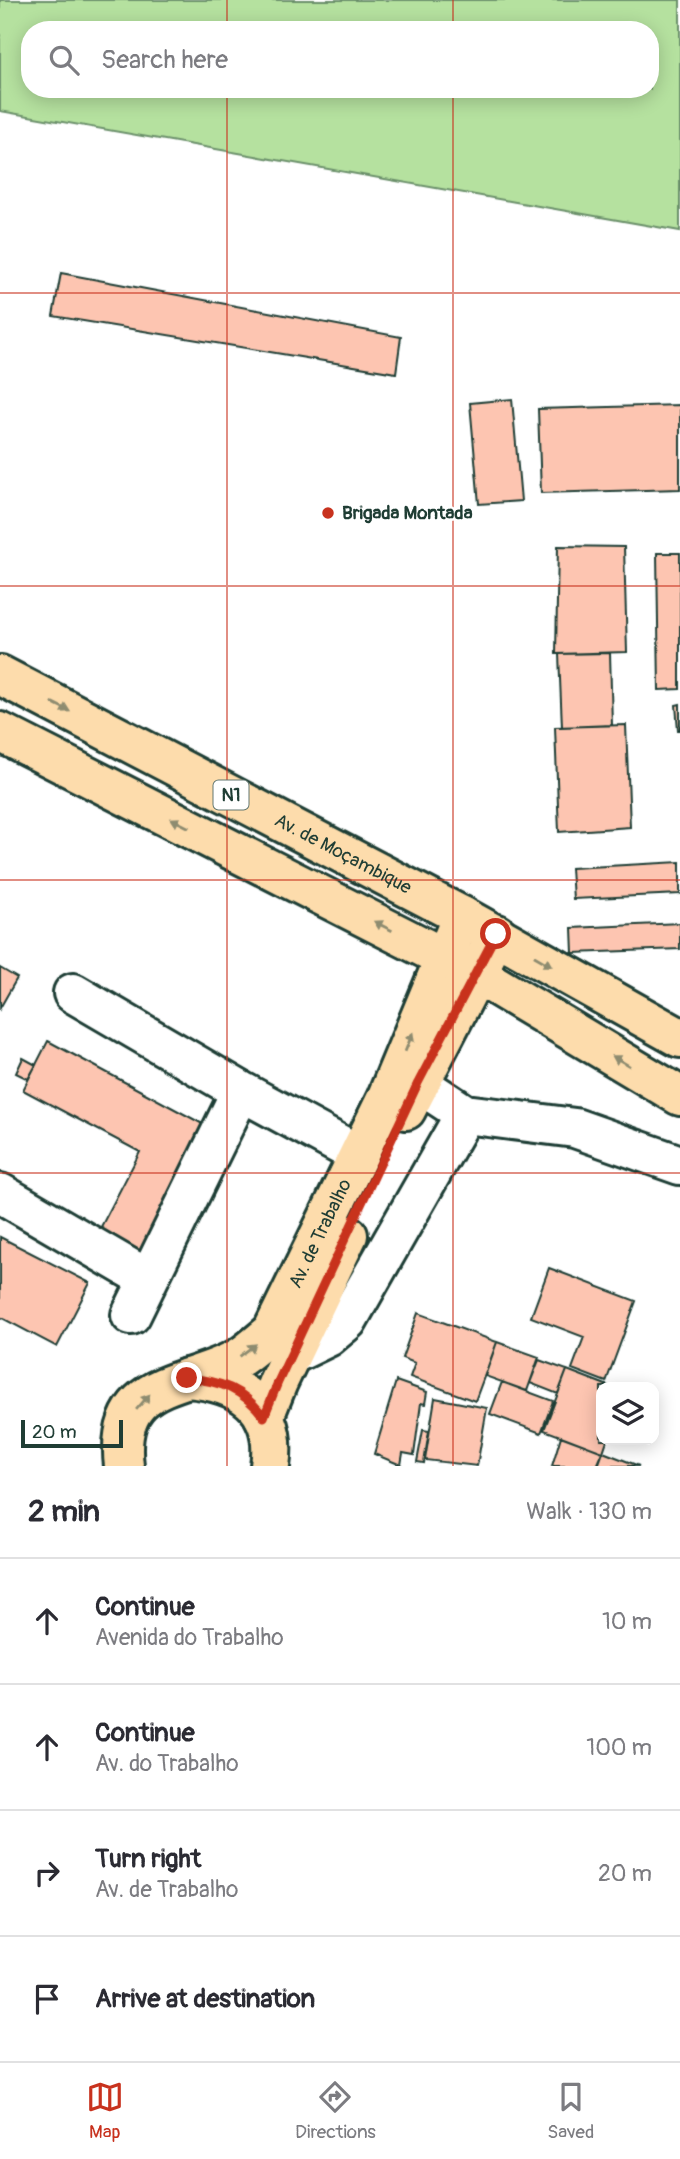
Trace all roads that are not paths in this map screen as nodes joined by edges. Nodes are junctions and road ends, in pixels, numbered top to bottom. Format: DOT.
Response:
graph roads {
  1 [pos="0,675"];
  2 [pos="0,732"];
  3 [pos="462,916"];
  4 [pos="496,934"];
  5 [pos="443,957"];
  6 [pos="478,975"];
  7 [pos="73,993"];
  8 [pos="680,1038"];
  9 [pos="418,1083"];
  10 [pos="241,1091"];
  11 [pos="680,1096"];
  12 [pos="465,1114"];
  13 [pos="359,1155"];
  14 [pos="680,1166"];
  15 [pos="0,1193"];
  16 [pos="146,1278"];
  17 [pos="131,1315"];
  18 [pos="293,1354"];
  19 [pos="187,1378"];
  20 [pos="264,1417"];
  21 [pos="115,1460"];
  22 [pos="270,1466"];
  1 -- 3 [label="main road, Av. de Moçambique / N1, one-way"];
  5 -- 2 [label="main road, N1, one-way"];
  3 -- 4 [label="main road, N1"];
  3 -- 5 [label="main road, Av. de Trabalho"];
  4 -- 6 [label="main road"];
  4 -- 8 [label="main road, N1, one-way"];
  5 -- 6 [label="main road, N1"];
  13 -- 5 [label="main road, Av. de Trabalho, one-way"];
  6 -- 9 [label="main road"];
  11 -- 6 [label="main road, N1, one-way"];
  7 -- 10 [label="lane"];
  9 -- 12 [label="lane"];
  9 -- 18 [label="main road"];
  10 -- 13 [label="lane"];
  10 -- 16 [label="lane"];
  12 -- 14 [label="lane"];
  12 -- 18 [label="lane"];
  19 -- 13 [label="main road, Av. de Trabalho, one-way"];
  15 -- 16 [label="lane"];
  16 -- 17 [label="lane"];
  18 -- 20 [label="main road"];
  19 -- 20 [label="main road"];
  21 -- 19 [label="main road, Av. de Trabalho, one-way"];
  20 -- 22 [label="main road"];
}
